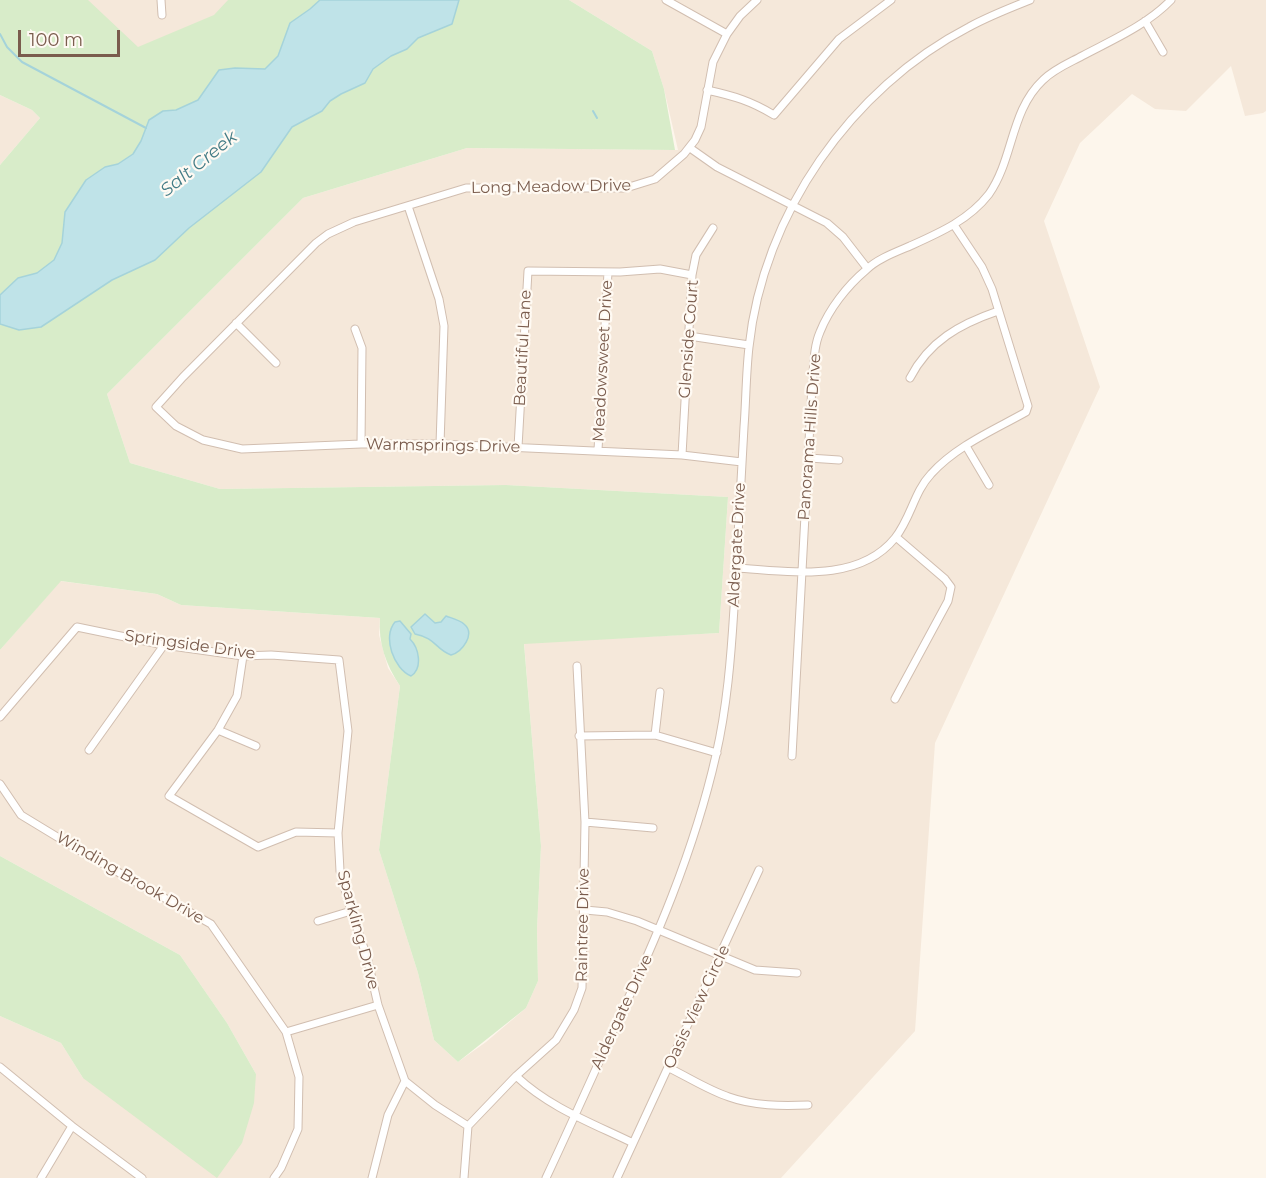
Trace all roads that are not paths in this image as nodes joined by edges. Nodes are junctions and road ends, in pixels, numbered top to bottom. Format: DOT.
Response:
graph roads {
  1 [pos="161,0"];
  2 [pos="666,0"];
  3 [pos="757,0"];
  4 [pos="891,0"];
  5 [pos="1030,0"];
  6 [pos="1171,0"];
  7 [pos="162,15"];
  8 [pos="1145,21"];
  9 [pos="727,34"];
  10 [pos="1163,52"];
  11 [pos="707,90"];
  12 [pos="690,148"];
  13 [pos="792,205"];
  14 [pos="408,206"];
  15 [pos="954,225"];
  16 [pos="713,228"];
  17 [pos="867,268"];
  18 [pos="608,272"];
  19 [pos="692,275"];
  20 [pos="998,311"];
  21 [pos="236,322"];
  22 [pos="355,329"];
  23 [pos="689,336"];
  24 [pos="749,345"];
  25 [pos="276,363"];
  26 [pos="910,378"];
  27 [pos="156,407"];
  28 [pos="361,444"];
  29 [pos="440,444"];
  30 [pos="966,446"];
  31 [pos="518,447"];
  32 [pos="598,450"];
  33 [pos="681,455"];
  34 [pos="809,458"];
  35 [pos="839,460"];
  36 [pos="742,462"];
  37 [pos="989,484"];
  38 [pos="896,537"];
  39 [pos="736,568"];
  40 [pos="801,572"];
  41 [pos="164,645"];
  42 [pos="243,656"];
  43 [pos="339,660"];
  44 [pos="577,666"];
  45 [pos="660,692"];
  46 [pos="895,699"];
  47 [pos="0,717"];
  48 [pos="218,730"];
  49 [pos="655,735"];
  50 [pos="579,736"];
  51 [pos="256,746"];
  52 [pos="90,750"];
  53 [pos="717,753"];
  54 [pos="792,756"];
  55 [pos="0,784"];
  56 [pos="585,822"];
  57 [pos="653,828"];
  58 [pos="338,833"];
  59 [pos="759,870"];
  60 [pos="585,910"];
  61 [pos="351,911"];
  62 [pos="318,921"];
  63 [pos="660,930"];
  64 [pos="721,956"];
  65 [pos="797,973"];
  66 [pos="378,1005"];
  67 [pos="286,1032"];
  68 [pos="0,1066"];
  69 [pos="669,1068"];
  70 [pos="516,1076"];
  71 [pos="405,1081"];
  72 [pos="808,1105"];
  73 [pos="576,1115"];
  74 [pos="72,1126"];
  75 [pos="468,1126"];
  76 [pos="633,1143"];
  77 [pos="41,1178"];
  78 [pos="142,1178"];
  79 [pos="273,1178"];
  80 [pos="372,1178"];
  81 [pos="464,1178"];
  82 [pos="546,1178"];
  83 [pos="617,1178"];
  1 -- 7 [label="street"];
  2 -- 9 [label="street"];
  3 -- 9 [label="street"];
  4 -- 11 [label="street"];
  5 -- 13 [label="street, Aldergate Drive"];
  6 -- 8 [label="street, Panorama Hills Drive"];
  8 -- 10 [label="street"];
  8 -- 15 [label="street, Panorama Hills Drive"];
  9 -- 11 [label="street"];
  11 -- 12 [label="street"];
  12 -- 13 [label="street"];
  12 -- 14 [label="street, Long Meadow Drive"];
  13 -- 17 [label="street"];
  13 -- 24 [label="street, Aldergate Drive"];
  14 -- 21 [label="street, Long Meadow Drive"];
  14 -- 29 [label="street"];
  15 -- 17 [label="street, Panorama Hills Drive"];
  15 -- 20 [label="street"];
  16 -- 19 [label="street, Glenside Court"];
  17 -- 34 [label="street, Panorama Hills Drive"];
  18 -- 19 [label="street, Beautiful Lane"];
  18 -- 31 [label="street, Beautiful Lane"];
  18 -- 32 [label="street, Meadowsweet Drive"];
  19 -- 23 [label="street, Glenside Court"];
  20 -- 26 [label="street"];
  20 -- 30 [label="street"];
  21 -- 25 [label="street"];
  21 -- 27 [label="street, Long Meadow Drive"];
  22 -- 28 [label="street"];
  23 -- 24 [label="street"];
  23 -- 33 [label="street, Glenside Court"];
  24 -- 36 [label="street, Aldergate Drive"];
  27 -- 28 [label="street, Warmsprings Drive"];
  28 -- 29 [label="street, Warmsprings Drive"];
  29 -- 31 [label="street, Warmsprings Drive"];
  30 -- 37 [label="street"];
  30 -- 38 [label="street"];
  31 -- 32 [label="street, Warmsprings Drive"];
  32 -- 33 [label="street, Warmsprings Drive"];
  33 -- 36 [label="street, Warmsprings Drive"];
  34 -- 35 [label="street"];
  34 -- 40 [label="street, Panorama Hills Drive"];
  36 -- 39 [label="street, Aldergate Drive"];
  38 -- 40 [label="street"];
  38 -- 46 [label="street"];
  39 -- 40 [label="street"];
  39 -- 53 [label="street, Aldergate Drive"];
  40 -- 54 [label="street, Panorama Hills Drive"];
  41 -- 42 [label="street, Springside Drive"];
  41 -- 47 [label="street, Springside Drive"];
  41 -- 52 [label="street"];
  42 -- 43 [label="street, Springside Drive"];
  42 -- 48 [label="street"];
  43 -- 58 [label="street, Sparkling Drive"];
  44 -- 50 [label="street, Raintree Drive"];
  45 -- 49 [label="street"];
  48 -- 51 [label="street"];
  48 -- 58 [label="street"];
  49 -- 50 [label="street"];
  49 -- 53 [label="street"];
  50 -- 56 [label="street, Raintree Drive"];
  53 -- 63 [label="street, Aldergate Drive"];
  55 -- 67 [label="street, Winding Brook Drive"];
  56 -- 57 [label="street"];
  56 -- 60 [label="street, Raintree Drive"];
  58 -- 61 [label="street, Sparkling Drive"];
  59 -- 64 [label="street, Oasis View Circle"];
  60 -- 63 [label="street"];
  60 -- 70 [label="street, Raintree Drive"];
  61 -- 62 [label="street"];
  61 -- 66 [label="street, Sparkling Drive"];
  63 -- 64 [label="street"];
  63 -- 73 [label="street, Aldergate Drive"];
  64 -- 65 [label="street"];
  64 -- 69 [label="street, Oasis View Circle"];
  66 -- 67 [label="street"];
  66 -- 71 [label="street, Sparkling Drive"];
  67 -- 79 [label="street, Winding Brook Drive"];
  68 -- 74 [label="street"];
  69 -- 72 [label="street"];
  69 -- 76 [label="street, Oasis View Circle"];
  70 -- 73 [label="street"];
  70 -- 75 [label="street, Raintree Drive"];
  71 -- 75 [label="street"];
  71 -- 80 [label="street"];
  73 -- 76 [label="street"];
  73 -- 82 [label="street, Aldergate Drive"];
  74 -- 77 [label="street"];
  74 -- 78 [label="street"];
  75 -- 81 [label="street"];
  76 -- 83 [label="street, Oasis View Circle"];
}
